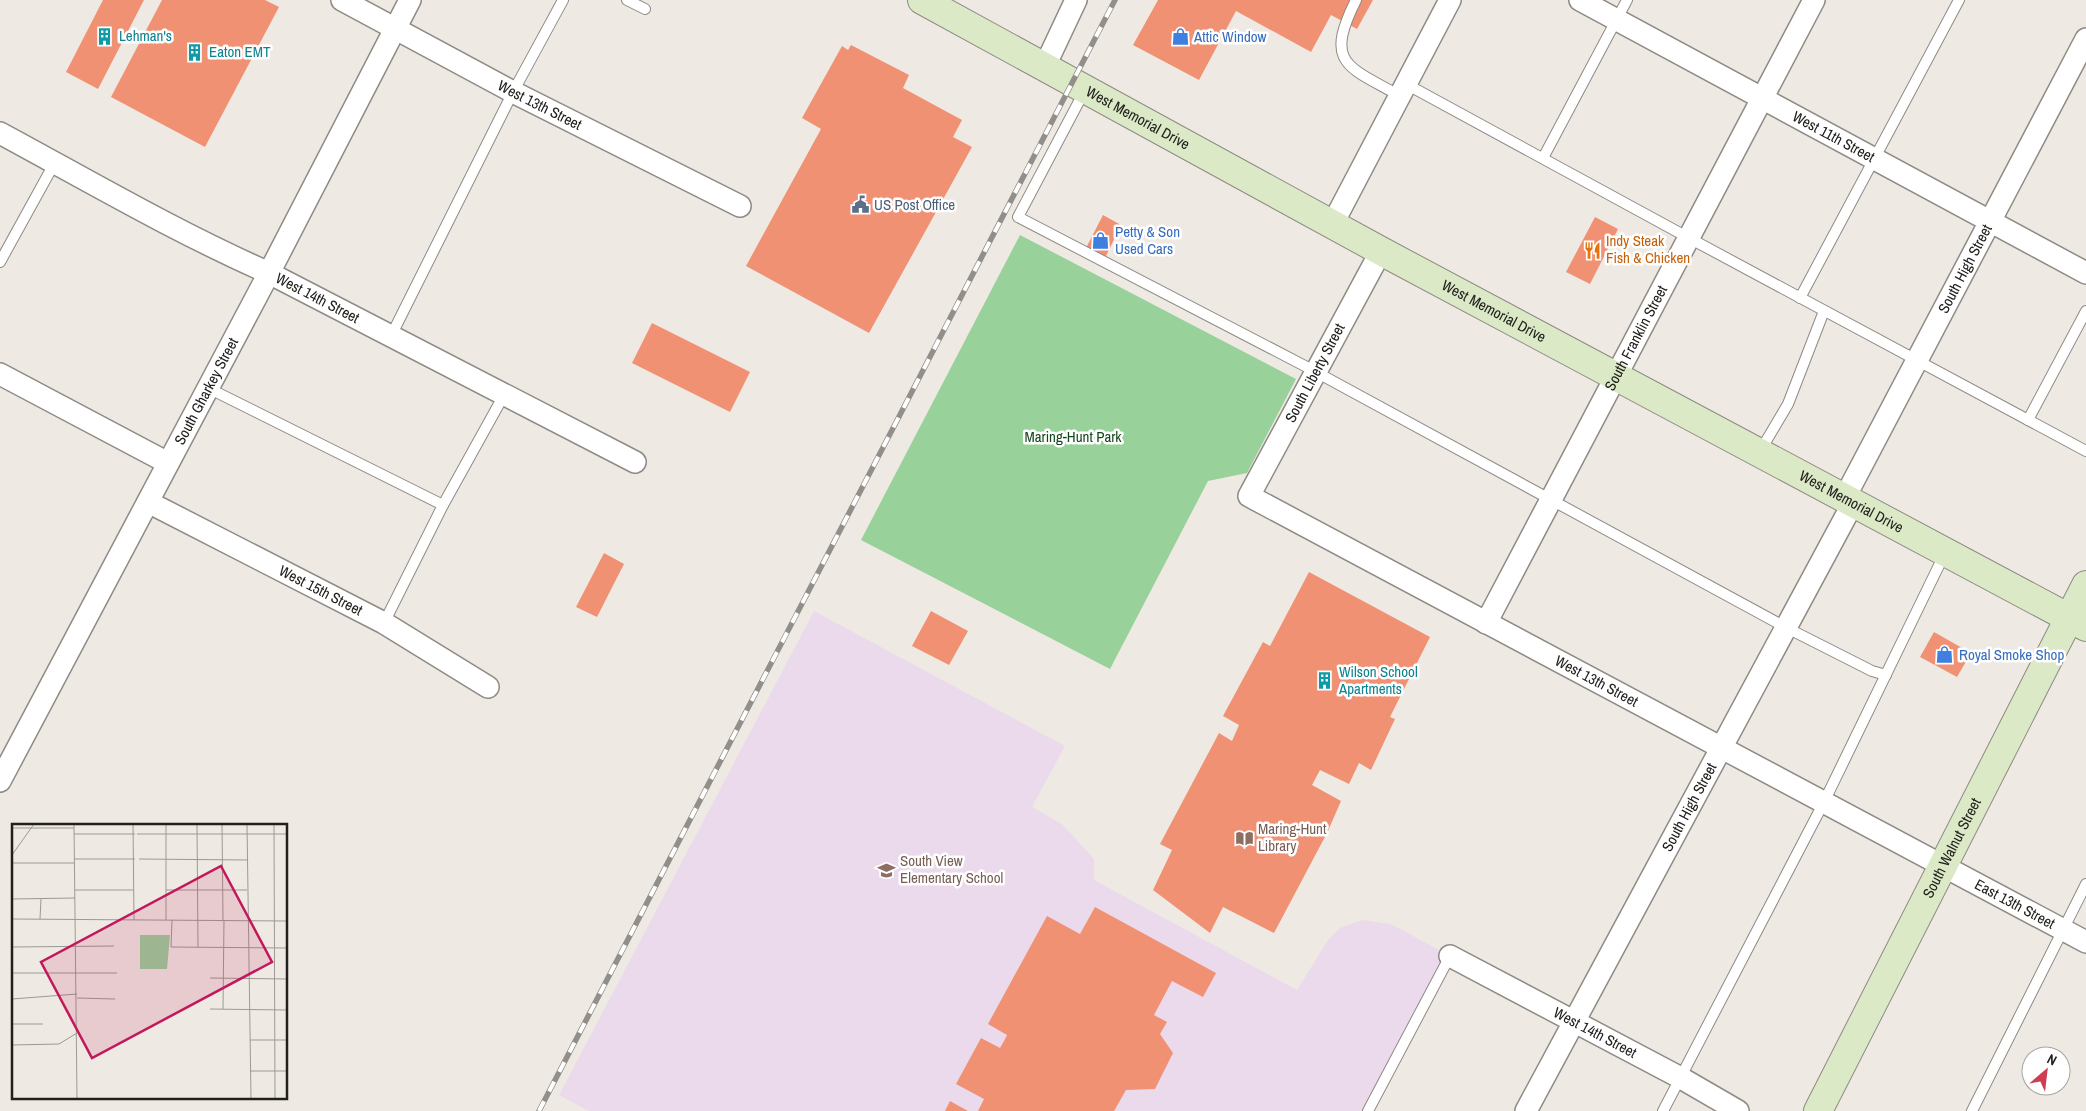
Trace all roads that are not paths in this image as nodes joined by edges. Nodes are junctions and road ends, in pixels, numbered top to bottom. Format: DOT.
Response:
graph roads {
  1 [pos="342,0"];
  2 [pos="410,0"];
  3 [pos="563,0"];
  4 [pos="627,0"];
  5 [pos="922,0"];
  6 [pos="1076,0"];
  7 [pos="1356,0"];
  8 [pos="1450,0"];
  9 [pos="1580,0"];
  10 [pos="1627,0"];
  11 [pos="1814,0"];
  12 [pos="1959,0"];
  13 [pos="645,9"];
  14 [pos="1617,20"];
  15 [pos="395,30"];
  16 [pos="2086,39"];
  17 [pos="1044,68"];
  18 [pos="1084,90"];
  19 [pos="1403,90"];
  20 [pos="513,92"];
  21 [pos="1762,98"];
  22 [pos="0,133"];
  23 [pos="1543,158"];
  24 [pos="1874,158"];
  25 [pos="54,164"];
  26 [pos="740,206"];
  27 [pos="1990,221"];
  28 [pos="1332,225"];
  29 [pos="1689,238"];
  30 [pos="1381,251"];
  31 [pos="0,262"];
  32 [pos="269,273"];
  33 [pos="2086,273"];
  34 [pos="1800,298"];
  35 [pos="1824,311"];
  36 [pos="2086,311"];
  37 [pos="391,336"];
  38 [pos="1916,361"];
  39 [pos="1316,372"];
  40 [pos="0,374"];
  41 [pos="1617,377"];
  42 [pos="208,388"];
  43 [pos="504,395"];
  44 [pos="2028,420"];
  45 [pos="2086,451"];
  46 [pos="1759,453"];
  47 [pos="634,462"];
  48 [pos="168,463"];
  49 [pos="1249,496"];
  50 [pos="1552,500"];
  51 [pos="1848,501"];
  52 [pos="148,502"];
  53 [pos="443,505"];
  54 [pos="1945,552"];
  55 [pos="2086,586"];
  56 [pos="2078,622"];
  57 [pos="384,623"];
  58 [pos="1486,623"];
  59 [pos="1787,628"];
  60 [pos="1886,675"];
  61 [pos="488,687"];
  62 [pos="1723,748"];
  63 [pos="0,781"];
  64 [pos="1824,802"];
  65 [pos="1944,866"];
  66 [pos="2086,884"];
  67 [pos="2062,929"];
  68 [pos="2086,942"];
  69 [pos="1450,956"];
  70 [pos="1574,1022"];
  71 [pos="1681,1078"];
  72 [pos="1368,1111"];
  73 [pos="1526,1111"];
  74 [pos="1663,1111"];
  75 [pos="1738,1111"];
  76 [pos="1818,1111"];
  77 [pos="1972,1111"];
  1 -- 15 [label="street, West 13th Street"];
  2 -- 15 [label="street, South Gharkey Street"];
  3 -- 20 [label="lane"];
  4 -- 13 [label="lane"];
  5 -- 17 [label="main road, West Memorial Drive"];
  6 -- 17 [label="street"];
  7 -- 19 [label="lane"];
  8 -- 19 [label="street"];
  9 -- 14 [label="street, West 11th Street"];
  10 -- 14 [label="lane"];
  11 -- 21 [label="street, South Franklin Street"];
  12 -- 24 [label="lane"];
  14 -- 21 [label="street, West 11th Street"];
  14 -- 23 [label="lane"];
  15 -- 20 [label="street, West 13th Street"];
  15 -- 32 [label="street, South Gharkey Street"];
  16 -- 27 [label="street, South High Street"];
  17 -- 18 [label="main road, West Memorial Drive"];
  18 -- 28 [label="main road, West Memorial Drive"];
  18 -- 39 [label="lane"];
  19 -- 23 [label="lane"];
  19 -- 28 [label="street"];
  20 -- 26 [label="street, West 13th Street"];
  20 -- 37 [label="lane"];
  21 -- 24 [label="street, West 11th Street"];
  21 -- 29 [label="street, South Franklin Street"];
  22 -- 25 [label="street, West 14th Street"];
  23 -- 29 [label="lane"];
  24 -- 27 [label="street, West 11th Street"];
  24 -- 34 [label="lane"];
  25 -- 31 [label="lane"];
  25 -- 32 [label="street, West 14th Street"];
  27 -- 33 [label="street, West 11th Street"];
  27 -- 38 [label="street, South High Street"];
  28 -- 30 [label="main road, West Memorial Drive"];
  29 -- 34 [label="lane"];
  29 -- 41 [label="street, South Franklin Street"];
  30 -- 39 [label="street, South Liberty Street"];
  30 -- 41 [label="main road, West Memorial Drive"];
  32 -- 37 [label="street, West 14th Street"];
  32 -- 42 [label="street, South Gharkey Street"];
  34 -- 35 [label="lane"];
  35 -- 38 [label="lane"];
  35 -- 46 [label="lane"];
  36 -- 44 [label="lane"];
  37 -- 43 [label="street, West 14th Street"];
  38 -- 44 [label="lane"];
  38 -- 51 [label="street, South High Street"];
  39 -- 49 [label="street, South Liberty Street"];
  39 -- 50 [label="lane"];
  40 -- 48 [label="street"];
  41 -- 46 [label="main road, West Memorial Drive"];
  41 -- 50 [label="street, South Franklin Street"];
  42 -- 48 [label="street, South Gharkey Street"];
  42 -- 53 [label="lane"];
  43 -- 47 [label="street, West 14th Street"];
  43 -- 53 [label="lane"];
  44 -- 45 [label="lane"];
  46 -- 51 [label="main road, West Memorial Drive"];
  48 -- 52 [label="street, South Gharkey Street"];
  49 -- 58 [label="street, West 13th Street"];
  50 -- 58 [label="street, South Franklin Street"];
  50 -- 59 [label="lane"];
  51 -- 54 [label="main road, West Memorial Drive"];
  51 -- 59 [label="street, South High Street"];
  52 -- 57 [label="street, West 15th Street"];
  52 -- 63 [label="street, South Gharkey Street"];
  53 -- 57 [label="lane"];
  54 -- 56 [label="main road, West Memorial Drive"];
  54 -- 60 [label="lane"];
  55 -- 56 [label="main road, South Walnut Street"];
  56 -- 65 [label="main road, South Walnut Street"];
  57 -- 61 [label="street, West 15th Street"];
  58 -- 62 [label="street, West 13th Street"];
  59 -- 60 [label="lane"];
  59 -- 62 [label="street, South High Street"];
  60 -- 64 [label="lane"];
  62 -- 64 [label="street, West 13th Street"];
  62 -- 70 [label="street, South High Street"];
  64 -- 65 [label="street, West 13th Street"];
  64 -- 71 [label="lane"];
  65 -- 67 [label="street, East 13th Street"];
  65 -- 76 [label="main road, South Walnut Street"];
  66 -- 67 [label="lane"];
  67 -- 68 [label="street, East 13th Street"];
  67 -- 77 [label="lane"];
  69 -- 70 [label="street, West 14th Street"];
  69 -- 72 [label="lane"];
  70 -- 71 [label="street, West 14th Street"];
  70 -- 73 [label="street, South High Street"];
  71 -- 74 [label="lane"];
  71 -- 75 [label="street, West 14th Street"];
}
